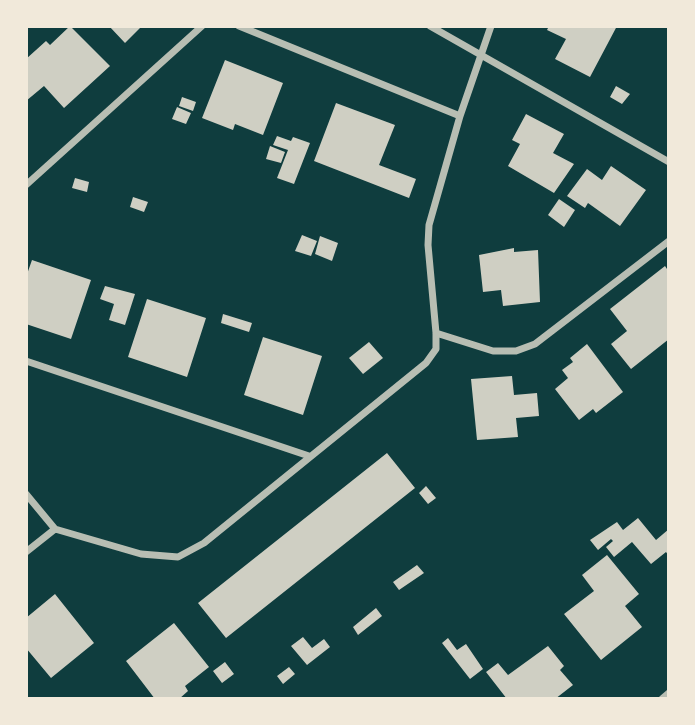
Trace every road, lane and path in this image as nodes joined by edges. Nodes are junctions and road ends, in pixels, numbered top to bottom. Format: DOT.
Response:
graph roads {
  1 [pos="202,26"];
  2 [pos="239,26"];
  3 [pos="430,26"];
  4 [pos="491,26"];
  5 [pos="482,55"];
  6 [pos="460,116"];
  7 [pos="669,162"];
  8 [pos="26,185"];
  9 [pos="669,242"];
  10 [pos="436,333"];
  11 [pos="26,362"];
  12 [pos="309,456"];
  13 [pos="26,494"];
  14 [pos="55,528"];
  15 [pos="26,552"];
  16 [pos="669,693"];
  17 [pos="662,699"];
  1 -- 8 [label="street"];
  2 -- 6 [label="street"];
  3 -- 5 [label="street"];
  4 -- 5 [label="street"];
  5 -- 6 [label="street"];
  5 -- 7 [label="street"];
  6 -- 10 [label="street"];
  9 -- 10 [label="street"];
  10 -- 12 [label="street"];
  11 -- 12 [label="street"];
  12 -- 14 [label="street"];
  13 -- 14 [label="street"];
  14 -- 15 [label="street"];
  16 -- 17 [label="street"];
}
